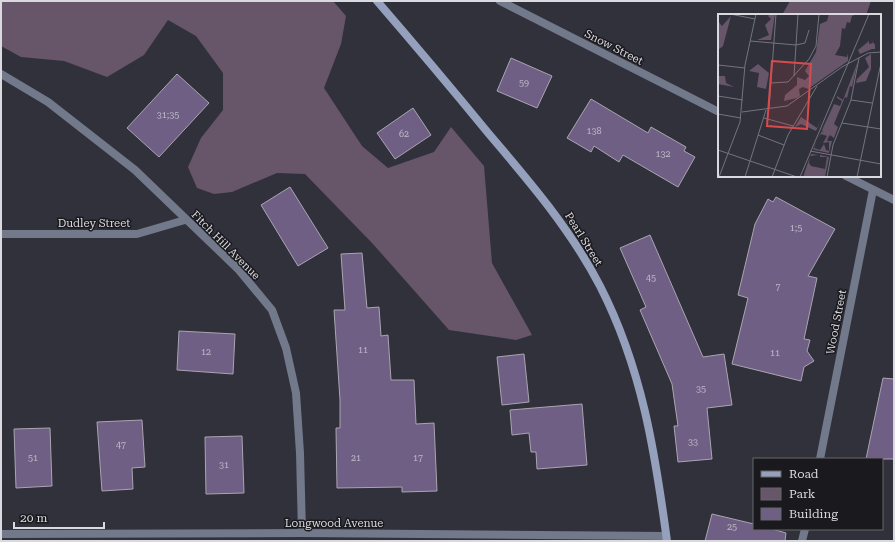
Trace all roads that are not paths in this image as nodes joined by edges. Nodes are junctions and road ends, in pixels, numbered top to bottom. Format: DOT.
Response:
graph roads {
  1 [pos="378,1"];
  2 [pos="500,1"];
  3 [pos="1,74"];
  4 [pos="718,111"];
  5 [pos="848,177"];
  6 [pos="873,190"];
  7 [pos="894,200"];
  8 [pos="185,220"];
  9 [pos="1,234"];
  10 [pos="820,458"];
  11 [pos="805,530"];
  12 [pos="302,533"];
  13 [pos="1,534"];
  14 [pos="666,538"];
  15 [pos="802,541"];
  1 -- 14 [label="main road, Pearl Street"];
  2 -- 4 [label="street, Snow Street"];
  3 -- 8 [label="street, Fitch Hill Avenue"];
  5 -- 6 [label="street"];
  6 -- 7 [label="street"];
  6 -- 10 [label="street, Wood Street"];
  8 -- 9 [label="street, Dudley Street"];
  8 -- 12 [label="street, Fitch Hill Avenue"];
  11 -- 15 [label="street"];
  12 -- 13 [label="street, Longwood Avenue"];
  12 -- 14 [label="street, Longwood Avenue"];
}
